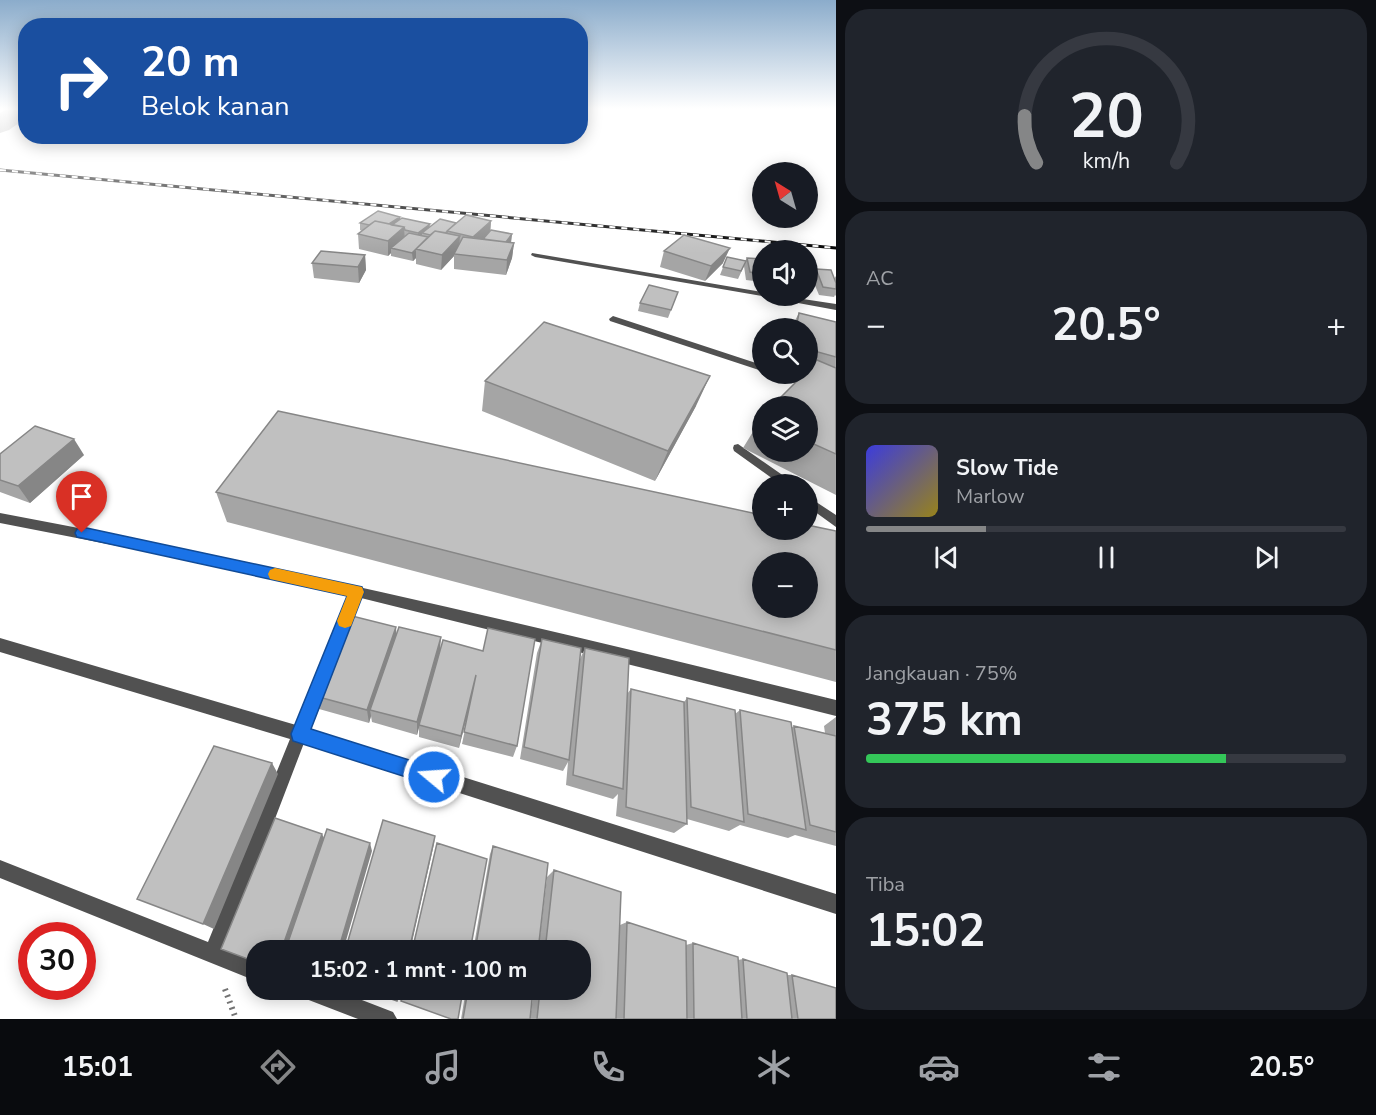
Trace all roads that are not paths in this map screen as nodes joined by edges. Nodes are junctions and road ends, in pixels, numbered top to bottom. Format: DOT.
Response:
graph roads {
  1 [pos="534,255"];
  2 [pos="752,292"];
  3 [pos="818,304"];
  4 [pos="836,307"];
  5 [pos="613,319"];
  6 [pos="752,364"];
  7 [pos="806,384"];
  8 [pos="836,394"];
  9 [pos="738,448"];
  10 [pos="773,474"];
  11 [pos="818,508"];
  12 [pos="0,518"];
  13 [pos="836,522"];
  14 [pos="357,592"];
  15 [pos="0,645"];
  16 [pos="836,708"];
  17 [pos="300,734"];
  18 [pos="0,868"];
  19 [pos="836,904"];
  20 [pos="213,954"];
  21 [pos="246,966"];
  22 [pos="335,1000"];
  23 [pos="386,1019"];
  1 -- 2 [label="street"];
  3 -- 4 [label="street"];
  5 -- 6 [label="street"];
  7 -- 8 [label="street"];
  9 -- 10 [label="street"];
  11 -- 13 [label="street"];
  12 -- 14 [label="street"];
  14 -- 16 [label="street"];
  14 -- 17 [label="street"];
  15 -- 17 [label="street"];
  17 -- 19 [label="street"];
  17 -- 20 [label="street"];
  18 -- 20 [label="street"];
  20 -- 21 [label="street"];
  22 -- 23 [label="street"];
}
